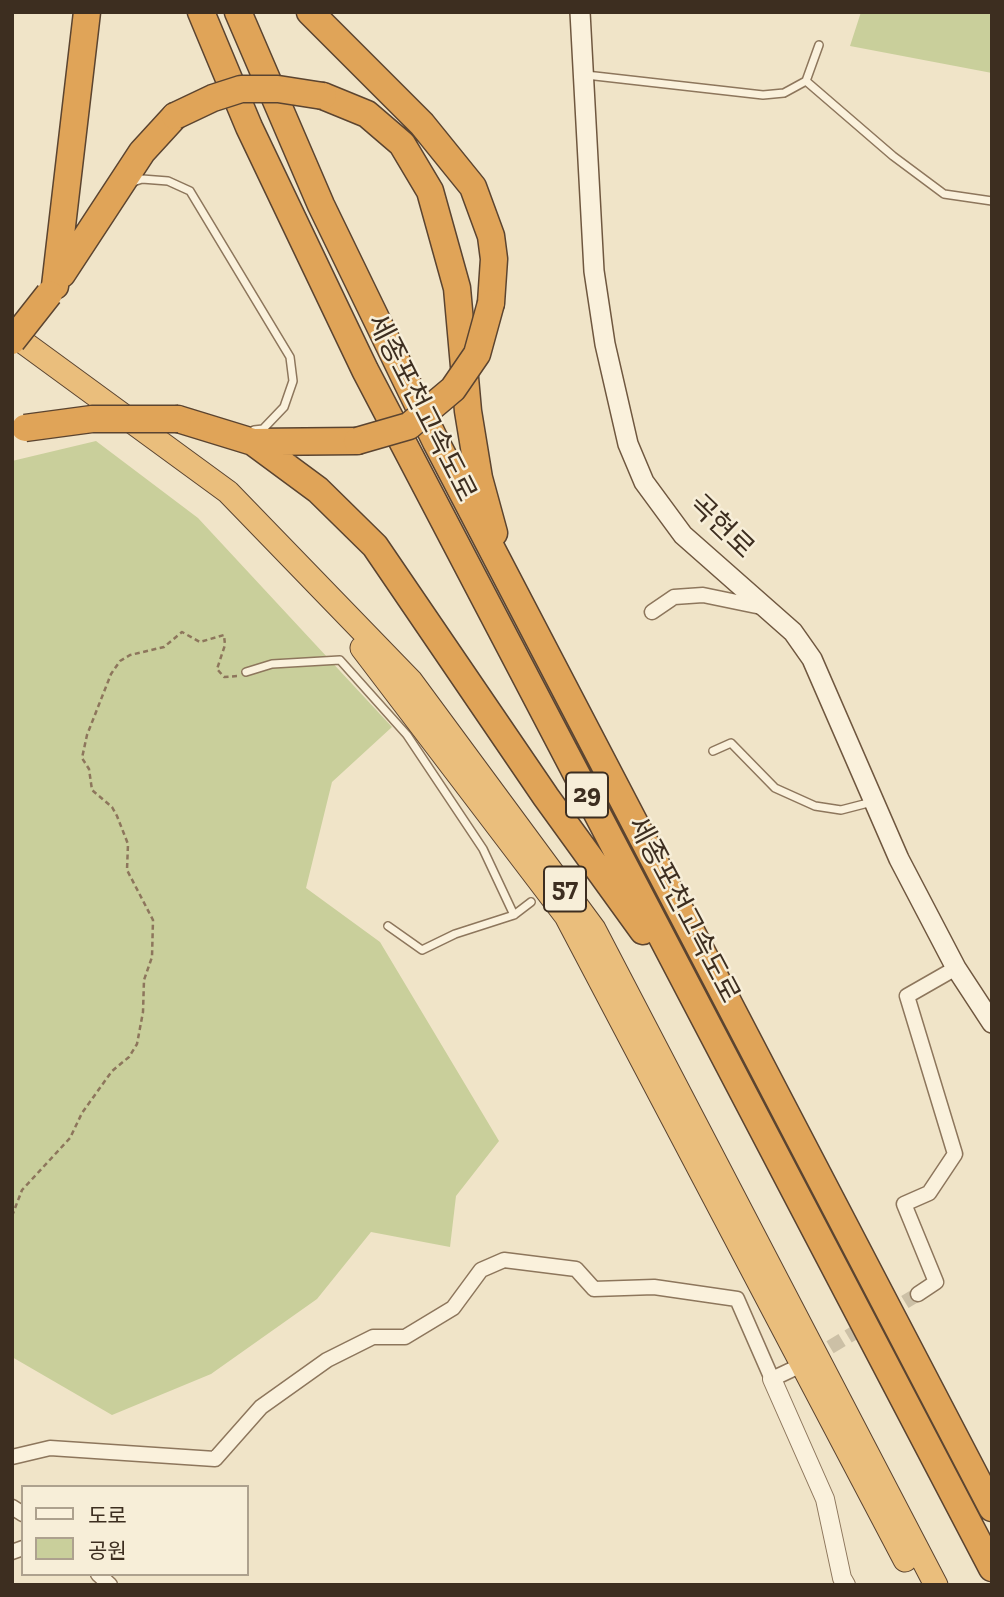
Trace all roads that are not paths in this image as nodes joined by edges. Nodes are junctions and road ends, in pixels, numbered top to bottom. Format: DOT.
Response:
graph roads {
  1 [pos="87,12"];
  2 [pos="201,12"];
  3 [pos="238,12"];
  4 [pos="310,12"];
  5 [pos="580,12"];
  6 [pos="819,45"];
  7 [pos="585,75"];
  8 [pos="806,81"];
  9 [pos="117,189"];
  10 [pos="992,201"];
  11 [pos="52,290"];
  12 [pos="12,334"];
  13 [pos="12,341"];
  14 [pos="12,349"];
  15 [pos="19,430"];
  16 [pos="225,433"];
  17 [pos="253,442"];
  18 [pos="770,610"];
  19 [pos="652,612"];
  20 [pos="538,638"];
  21 [pos="246,672"];
  22 [pos="713,751"];
  23 [pos="873,801"];
  24 [pos="531,902"];
  25 [pos="514,915"];
  26 [pos="388,926"];
  27 [pos="956,968"];
  28 [pos="696,1004"];
  29 [pos="992,1023"];
  30 [pos="918,1294"];
  31 [pos="791,1370"];
  32 [pos="772,1379"];
  33 [pos="12,1457"];
  34 [pos="992,1508"];
  35 [pos="992,1568"];
  36 [pos="846,1585"];
  37 [pos="918,1585"];
  38 [pos="936,1585"];
  1 -- 11 [label="highway"];
  2 -- 28 [label="highway, 세종포천고속도로 / 29"];
  3 -- 20 [label="highway, 세종포천고속도로 / 29"];
  4 -- 17 [label="highway, bridge"];
  5 -- 7 [label="main road, 곡현로"];
  6 -- 8 [label="lane"];
  7 -- 8 [label="lane"];
  7 -- 18 [label="main road, 곡현로"];
  8 -- 10 [label="lane"];
  9 -- 11 [label="highway"];
  9 -- 16 [label="lane"];
  9 -- 20 [label="highway, bridge"];
  11 -- 13 [label="highway, bridge"];
  12 -- 38 [label="highway, 57"];
  14 -- 37 [label="highway, 57"];
  15 -- 16 [label="highway, bridge"];
  16 -- 17 [label="highway"];
  17 -- 28 [label="highway"];
  18 -- 19 [label="street"];
  18 -- 23 [label="main road, 곡현로"];
  20 -- 34 [label="highway, 세종포천고속도로 / 29"];
  21 -- 25 [label="lane"];
  22 -- 23 [label="lane"];
  23 -- 27 [label="main road, 곡현로"];
  24 -- 25 [label="lane"];
  25 -- 26 [label="lane"];
  27 -- 29 [label="main road, 곡현로"];
  27 -- 30 [label="street"];
  28 -- 35 [label="highway, 세종포천고속도로 / 29"];
  31 -- 32 [label="street"];
  32 -- 33 [label="street"];
  32 -- 36 [label="street"];
}
